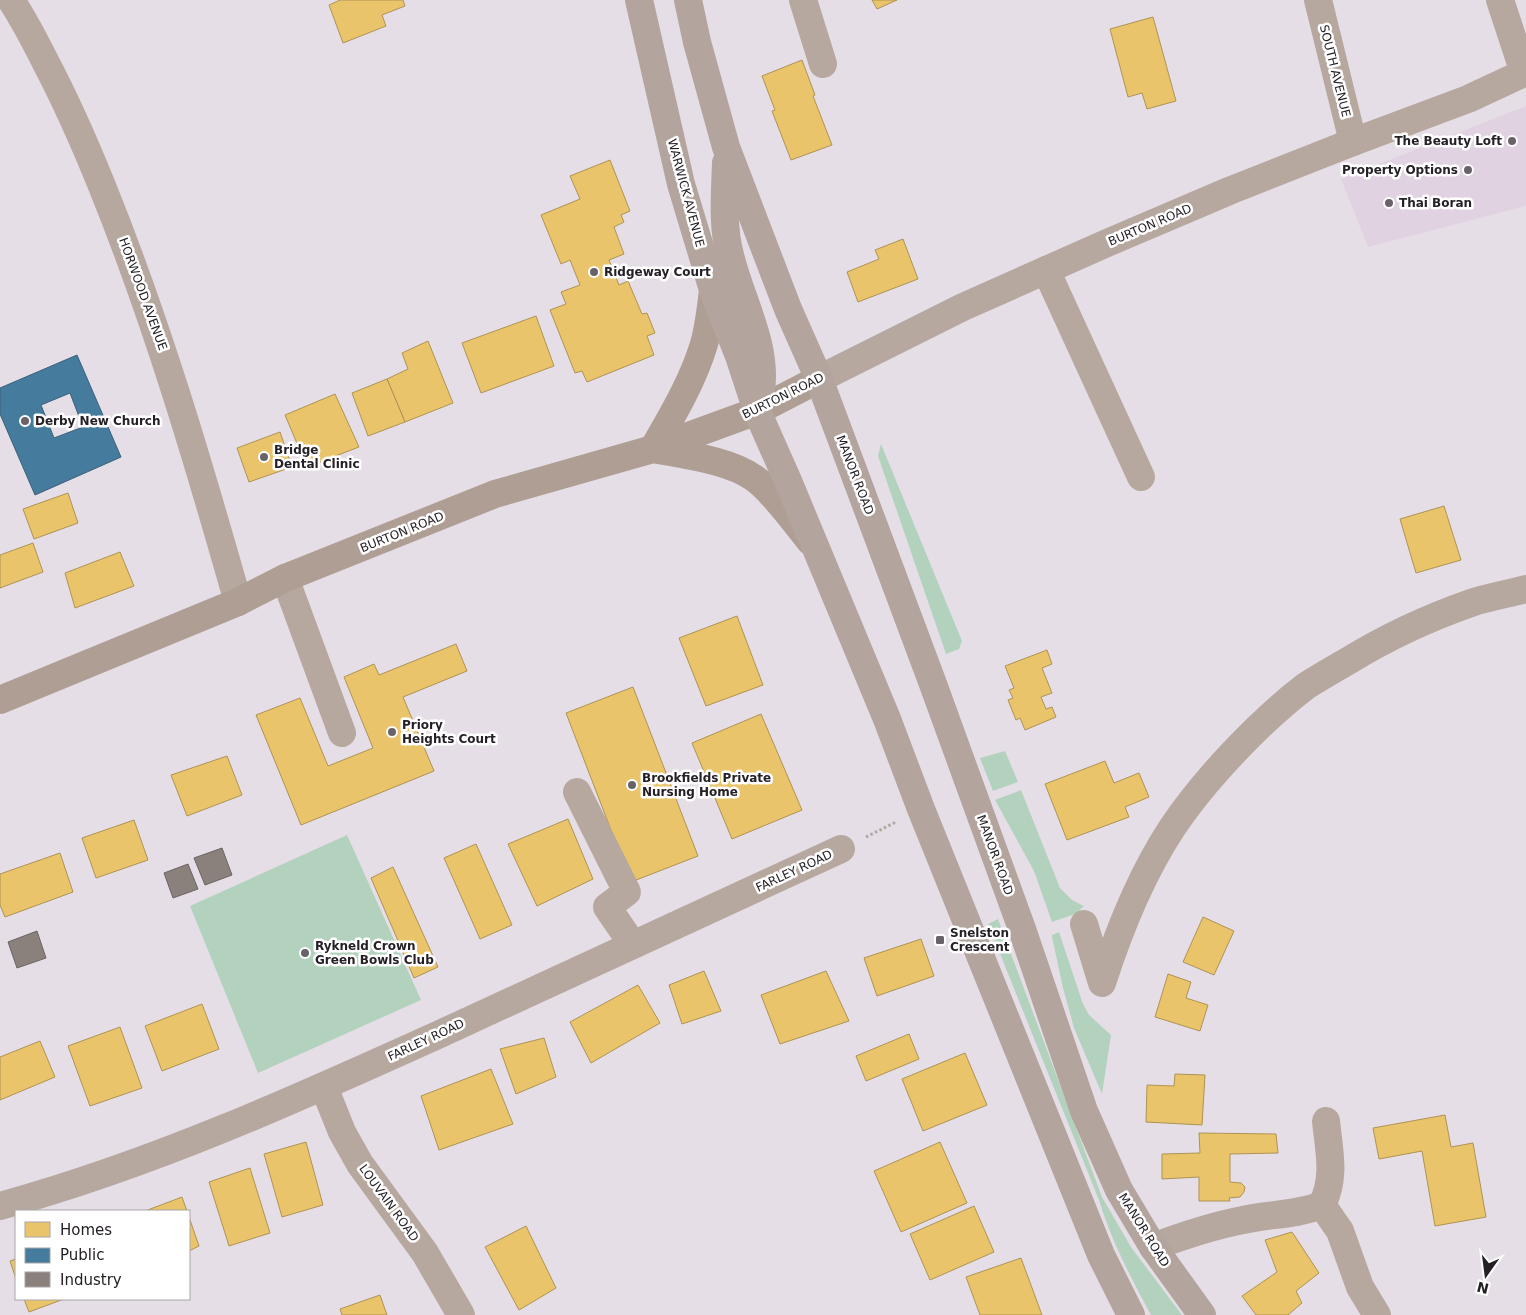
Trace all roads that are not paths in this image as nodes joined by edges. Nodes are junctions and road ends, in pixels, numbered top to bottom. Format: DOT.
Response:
graph roads {
  1 [pos="11,0"];
  2 [pos="639,0"];
  3 [pos="688,0"];
  4 [pos="803,0"];
  5 [pos="1318,0"];
  6 [pos="1500,0"];
  7 [pos="823,64"];
  8 [pos="1525,73"];
  9 [pos="1353,142"];
  10 [pos="726,147"];
  11 [pos="1046,270"];
  12 [pos="713,290"];
  13 [pos="819,379"];
  14 [pos="757,411"];
  15 [pos="653,449"];
  16 [pos="1141,478"];
  17 [pos="814,545"];
  18 [pos="286,578"];
  19 [pos="1526,589"];
  20 [pos="238,602"];
  21 [pos="0,700"];
  22 [pos="342,732"];
  23 [pos="577,792"];
  24 [pos="841,849"];
  25 [pos="1084,924"];
  26 [pos="633,945"];
  27 [pos="324,1087"];
  28 [pos="1326,1121"];
  29 [pos="1322,1205"];
  30 [pos="0,1206"];
  31 [pos="1153,1246"];
  32 [pos="462,1315"];
  33 [pos="1131,1315"];
  34 [pos="1202,1315"];
  35 [pos="1377,1315"];
  1 -- 20 [label="street, HORWOOD AVENUE"];
  2 -- 12 [label="highway, WARWICK AVENUE"];
  3 -- 10 [label="highway"];
  4 -- 7 [label="street"];
  5 -- 9 [label="street, SOUTH AVENUE"];
  6 -- 8 [label="street"];
  8 -- 9 [label="street, BURTON ROAD"];
  9 -- 11 [label="street, BURTON ROAD"];
  10 -- 13 [label="highway"];
  10 -- 14 [label="highway"];
  11 -- 13 [label="street, BURTON ROAD"];
  11 -- 16 [label="street"];
  12 -- 14 [label="highway, WARWICK AVENUE"];
  12 -- 15 [label="main road"];
  13 -- 14 [label="main road, BURTON ROAD"];
  13 -- 31 [label="highway, MANOR ROAD"];
  14 -- 15 [label="main road, BURTON ROAD"];
  14 -- 17 [label="highway"];
  15 -- 17 [label="main road"];
  15 -- 18 [label="main road, BURTON ROAD"];
  17 -- 33 [label="highway"];
  18 -- 20 [label="main road, BURTON ROAD"];
  18 -- 22 [label="street"];
  19 -- 25 [label="street"];
  20 -- 21 [label="main road, BURTON ROAD"];
  23 -- 26 [label="street"];
  24 -- 26 [label="street, FARLEY ROAD"];
  26 -- 27 [label="street, FARLEY ROAD"];
  27 -- 30 [label="street, FARLEY ROAD"];
  27 -- 32 [label="street, LOUVAIN ROAD"];
  28 -- 29 [label="street"];
  29 -- 31 [label="street"];
  29 -- 35 [label="street"];
  31 -- 34 [label="highway, MANOR ROAD"];
}
